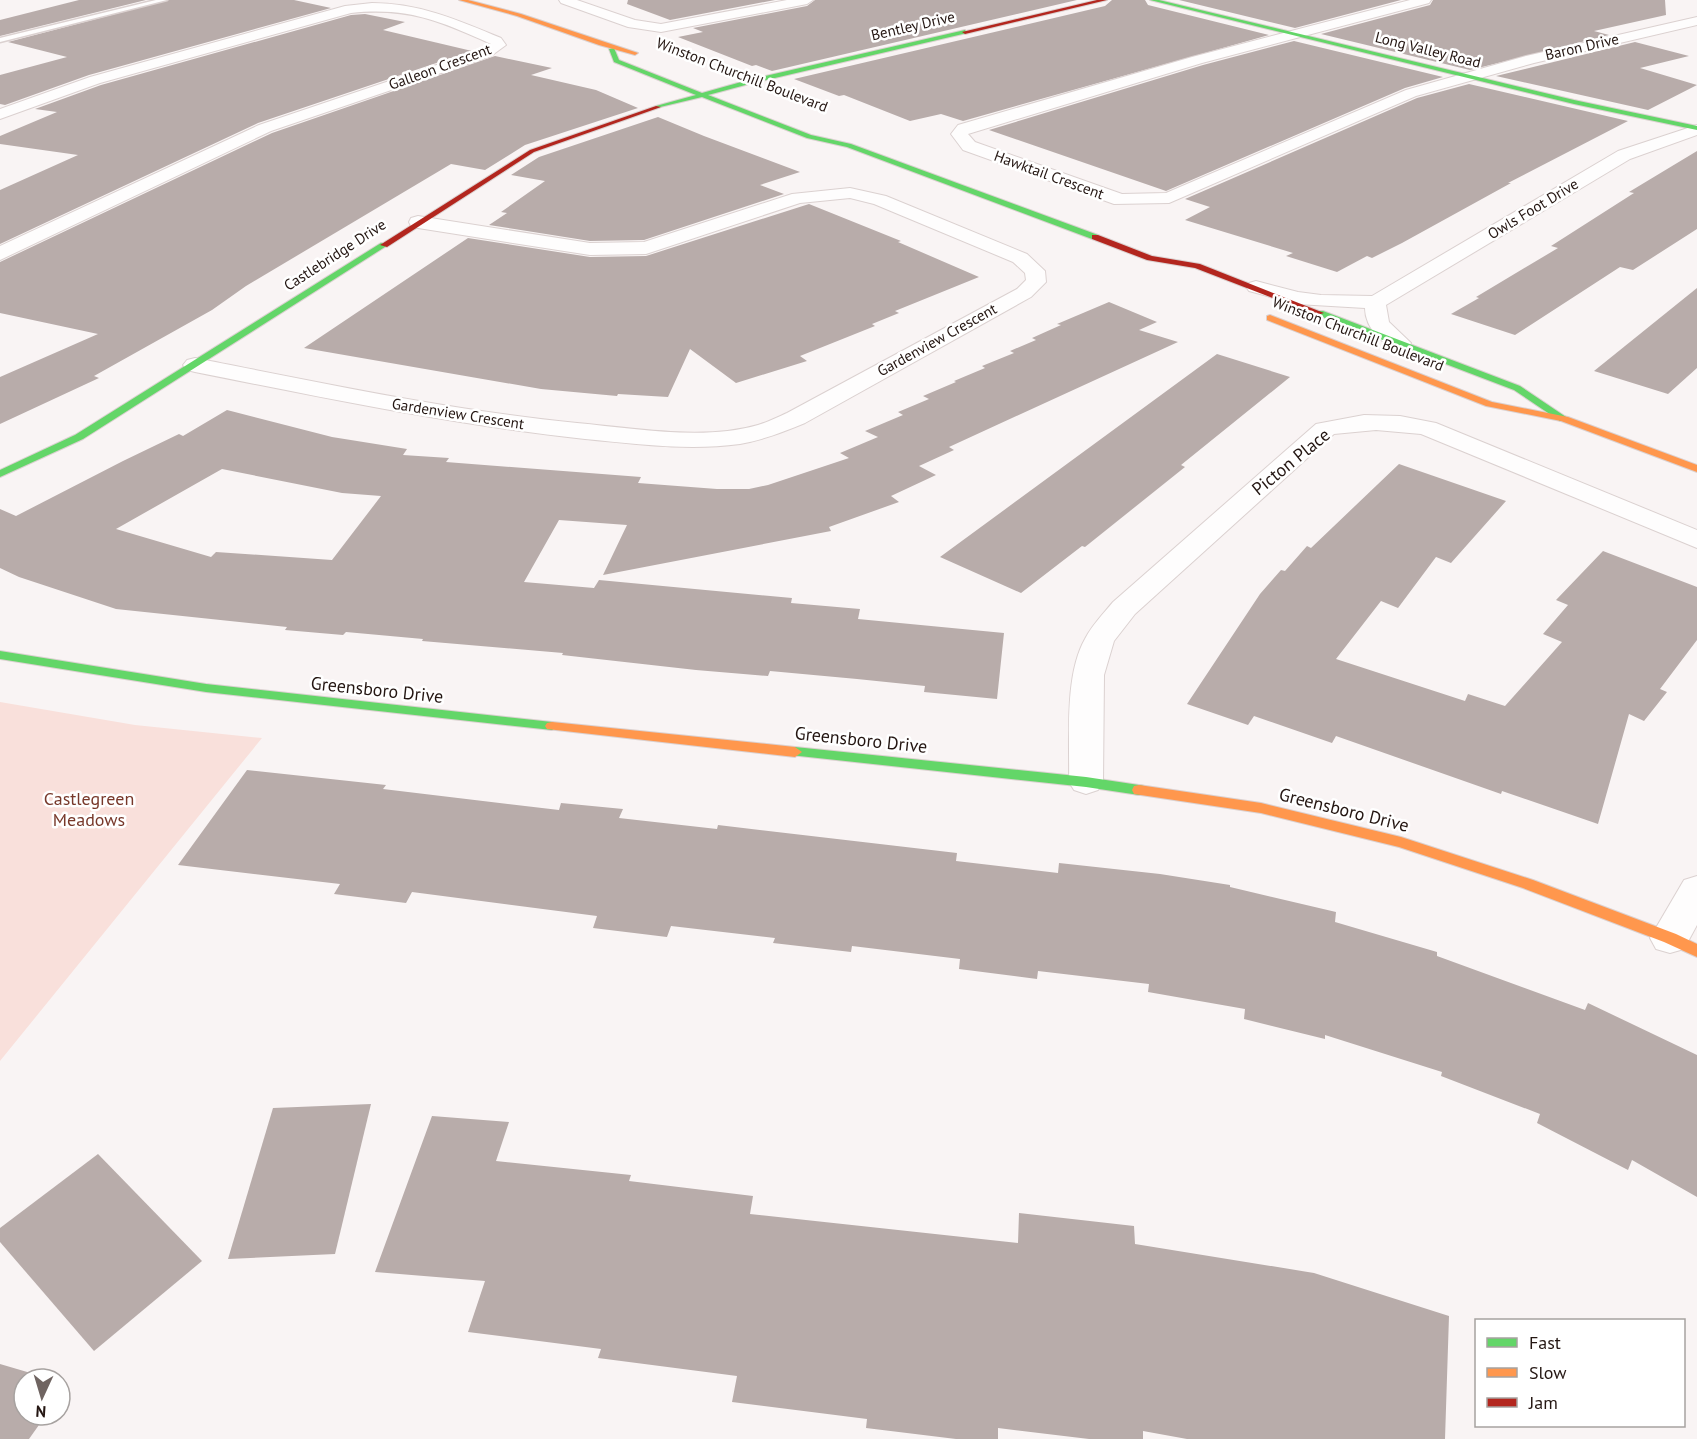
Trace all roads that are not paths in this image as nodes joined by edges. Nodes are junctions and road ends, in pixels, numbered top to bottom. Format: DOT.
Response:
graph roads {
  1 [pos="164,0"];
  2 [pos="462,0"];
  3 [pos="565,0"];
  4 [pos="807,0"];
  5 [pos="1104,0"];
  6 [pos="1153,0"];
  7 [pos="1425,0"];
  8 [pos="500,5"];
  9 [pos="1697,21"];
  10 [pos="1290,34"];
  11 [pos="0,40"];
  12 [pos="612,49"];
  13 [pos="651,58"];
  14 [pos="1469,77"];
  15 [pos="702,78"];
  16 [pos="729,87"];
  17 [pos="702,95"];
  18 [pos="748,95"];
  19 [pos="0,114"];
  20 [pos="834,127"];
  21 [pos="1697,129"];
  22 [pos="849,145"];
  23 [pos="418,222"];
  24 [pos="0,254"];
  25 [pos="1150,258"];
  26 [pos="1168,278"];
  27 [pos="1243,283"];
  28 [pos="1376,302"];
  29 [pos="1257,312"];
  30 [pos="1400,343"];
  31 [pos="195,366"];
  32 [pos="1564,419"];
  33 [pos="1697,469"];
  34 [pos="0,474"];
  35 [pos="1697,540"];
  36 [pos="0,655"];
  37 [pos="1086,782"];
  38 [pos="1697,890"];
  39 [pos="1684,945"];
  1 -- 11 [label="lane"];
  2 -- 8 [label="street, Winston Churchill Boulevard"];
  3 -- 4 [label="street"];
  5 -- 16 [label="street, Bentley Drive"];
  6 -- 10 [label="street, Long Valley Road"];
  7 -- 10 [label="street"];
  8 -- 12 [label="street, Winston Churchill Boulevard"];
  9 -- 14 [label="street, Baron Drive"];
  10 -- 14 [label="street, Long Valley Road"];
  10 -- 14 [label="street, Hawktail Crescent"];
  12 -- 13 [label="street, Winston Churchill Boulevard"];
  12 -- 17 [label="street, Winston Churchill Boulevard"];
  14 -- 21 [label="street, Long Valley Road"];
  15 -- 16 [label="street, Winston Churchill Boulevard"];
  16 -- 17 [label="street, Bentley Drive"];
  16 -- 18 [label="street, Winston Churchill Boulevard"];
  17 -- 22 [label="street, Winston Churchill Boulevard"];
  17 -- 23 [label="street, Castlebridge Drive"];
  19 -- 24 [label="street, Galleon Crescent"];
  20 -- 22 [label="street, Winston Churchill Boulevard"];
  21 -- 28 [label="street, Owls Foot Drive"];
  22 -- 25 [label="street, Winston Churchill Boulevard"];
  23 -- 31 [label="street, Castlebridge Drive"];
  23 -- 31 [label="street, Gardenview Crescent"];
  25 -- 26 [label="street, Winston Churchill Boulevard"];
  25 -- 27 [label="street, Winston Churchill Boulevard"];
  27 -- 28 [label="street, Owls Foot Drive"];
  27 -- 30 [label="street, Winston Churchill Boulevard"];
  28 -- 30 [label="street"];
  29 -- 32 [label="street, Winston Churchill Boulevard"];
  30 -- 32 [label="street, Winston Churchill Boulevard"];
  31 -- 34 [label="street, Castlebridge Drive"];
  32 -- 33 [label="street, Winston Churchill Boulevard"];
  35 -- 37 [label="street, Picton Place"];
  36 -- 37 [label="street, Greensboro Drive"];
  37 -- 39 [label="street, Greensboro Drive"];
  38 -- 39 [label="street"];
}
